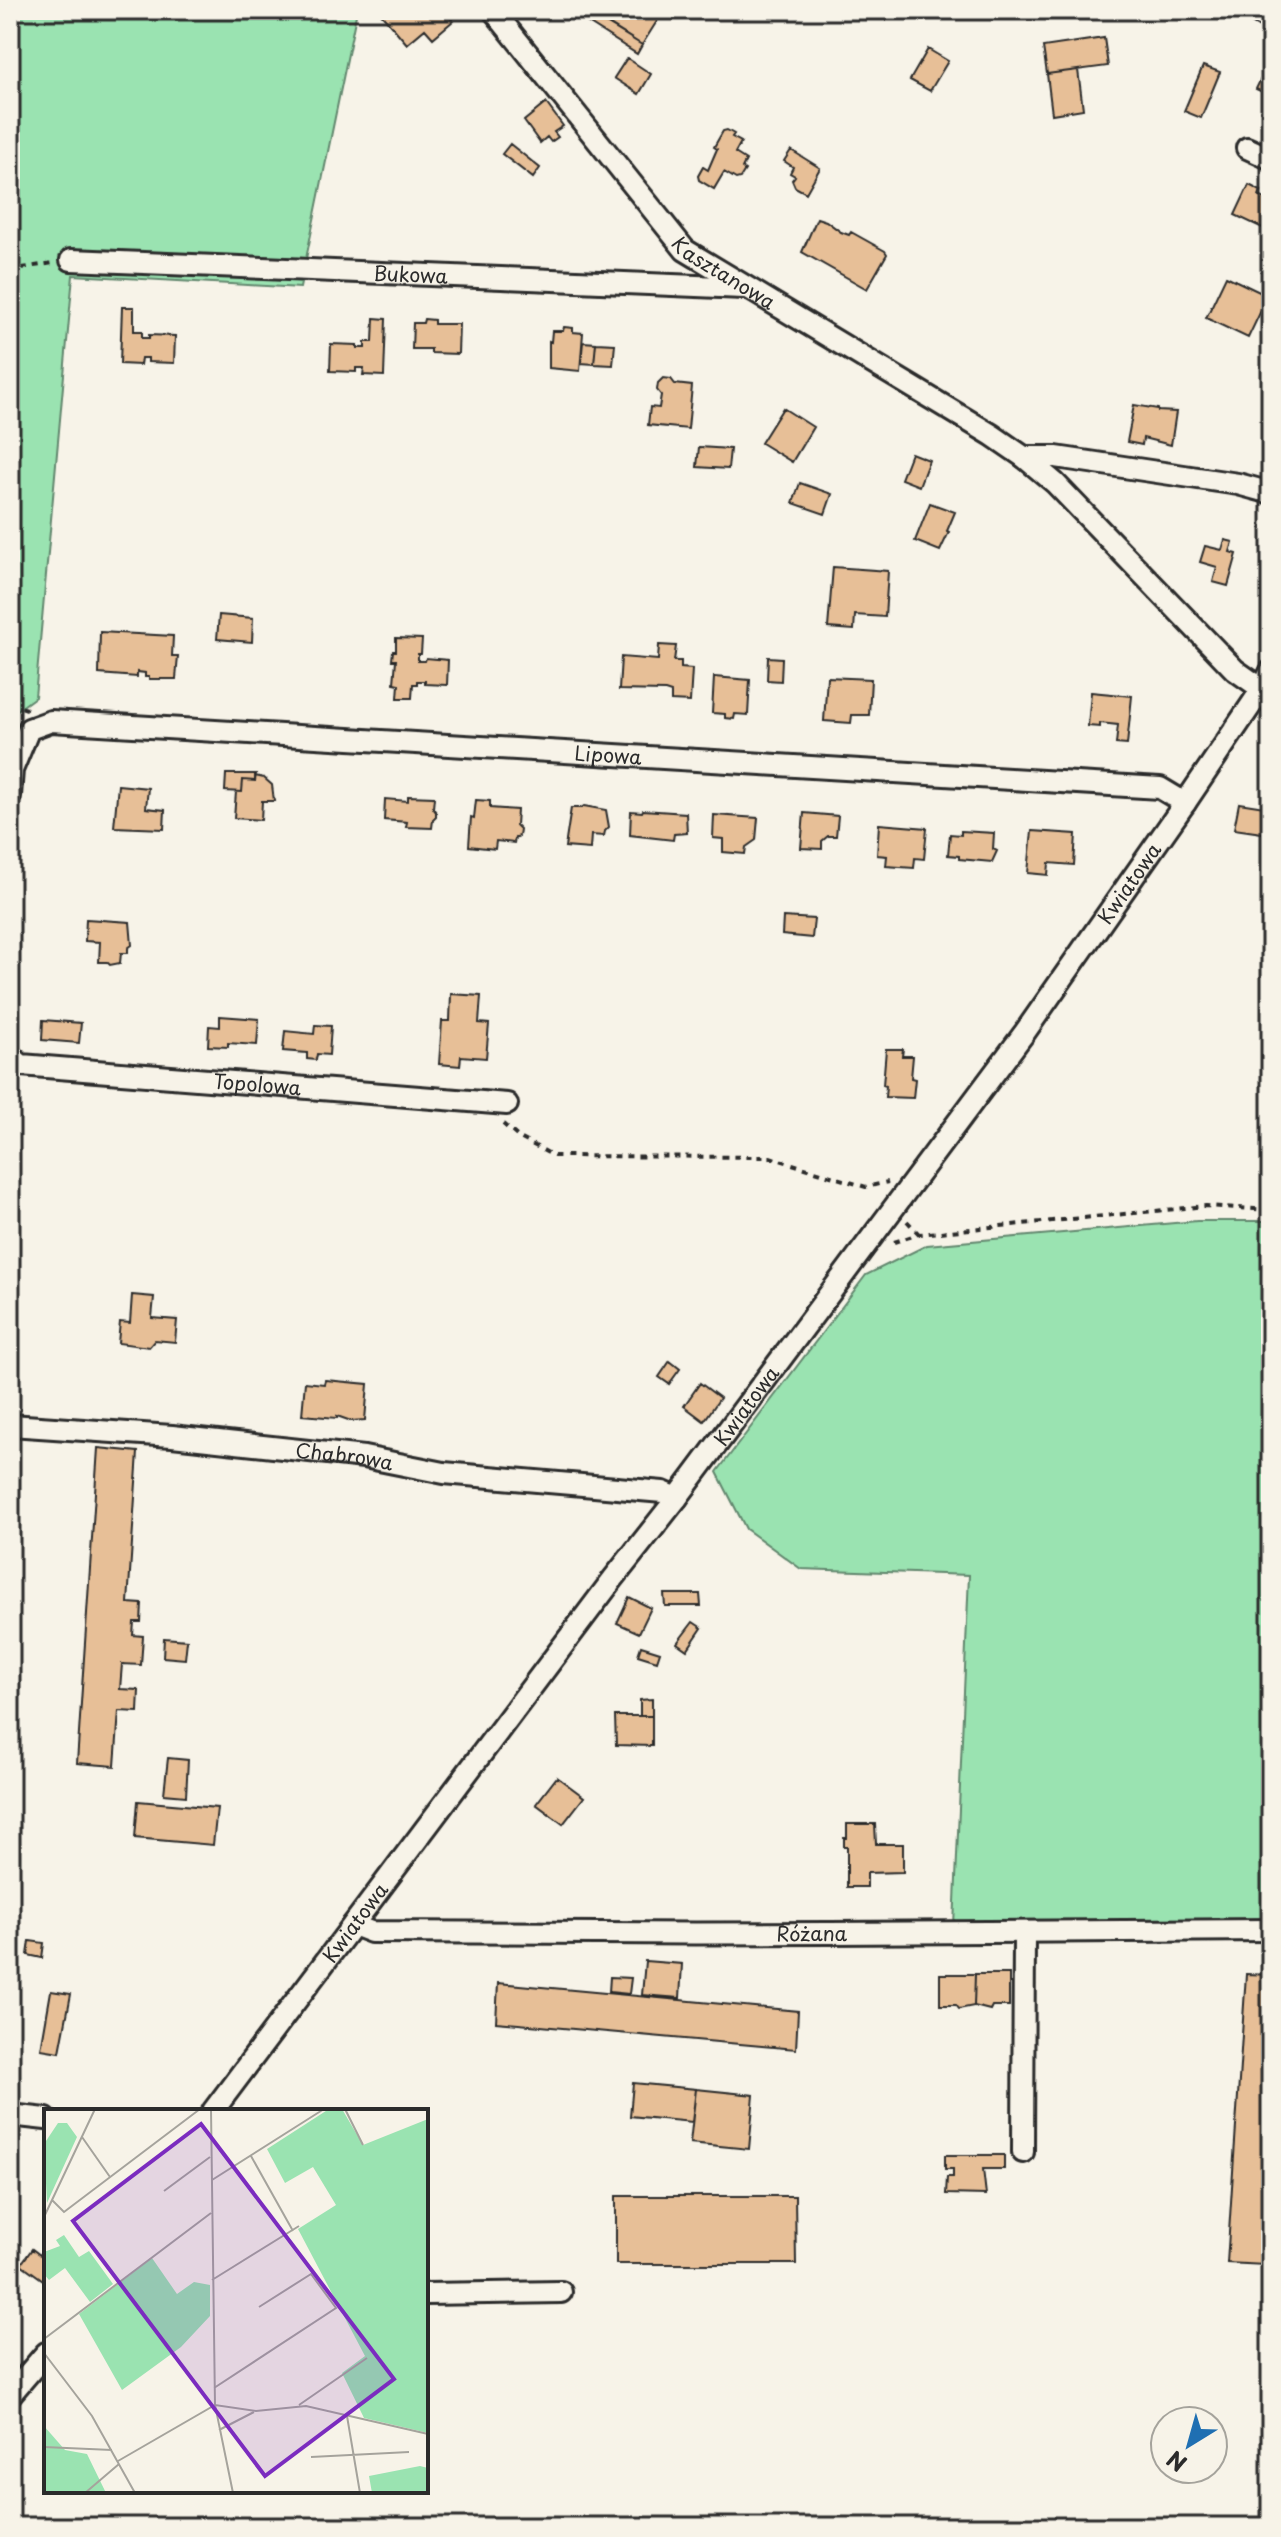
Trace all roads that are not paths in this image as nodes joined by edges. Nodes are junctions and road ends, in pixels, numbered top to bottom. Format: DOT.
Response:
graph roads {
  1 [pos="493,10"];
  2 [pos="1253,10"];
  3 [pos="1271,21"];
  4 [pos="1247,148"];
  5 [pos="1271,159"];
  6 [pos="71,260"];
  7 [pos="748,288"];
  8 [pos="1024,457"];
  9 [pos="1271,493"];
  10 [pos="1268,684"];
  11 [pos="10,796"];
  12 [pos="1185,803"];
  13 [pos="10,1055"];
  14 [pos="507,1104"];
  15 [pos="10,1425"];
  16 [pos="677,1498"];
  17 [pos="353,1925"];
  18 [pos="1271,1930"];
  19 [pos="1024,1933"];
  20 [pos="215,2109"];
  21 [pos="10,2115"];
  22 [pos="44,2119"];
  23 [pos="1023,2152"];
  24 [pos="561,2292"];
  25 [pos="428,2294"];
  26 [pos="44,2355"];
  27 [pos="10,2395"];
  1 -- 7 [label="street, Kasztanowa"];
  2 -- 3 [label="street"];
  4 -- 5 [label="street"];
  6 -- 7 [label="street, Bukowa"];
  7 -- 8 [label="street, Kasztanowa"];
  8 -- 9 [label="street"];
  8 -- 10 [label="street, Kasztanowa"];
  10 -- 12 [label="street, Kwiatowa"];
  11 -- 12 [label="street, Lipowa"];
  12 -- 16 [label="street, Kwiatowa"];
  13 -- 14 [label="street, Topolowa"];
  15 -- 16 [label="street, Chabrowa"];
  16 -- 17 [label="street, Kwiatowa"];
  17 -- 19 [label="street, Różana"];
  17 -- 20 [label="street, Kwiatowa"];
  18 -- 19 [label="street, Różana"];
  19 -- 23 [label="street"];
  21 -- 22 [label="street"];
  24 -- 25 [label="street"];
  26 -- 27 [label="street"];
}
